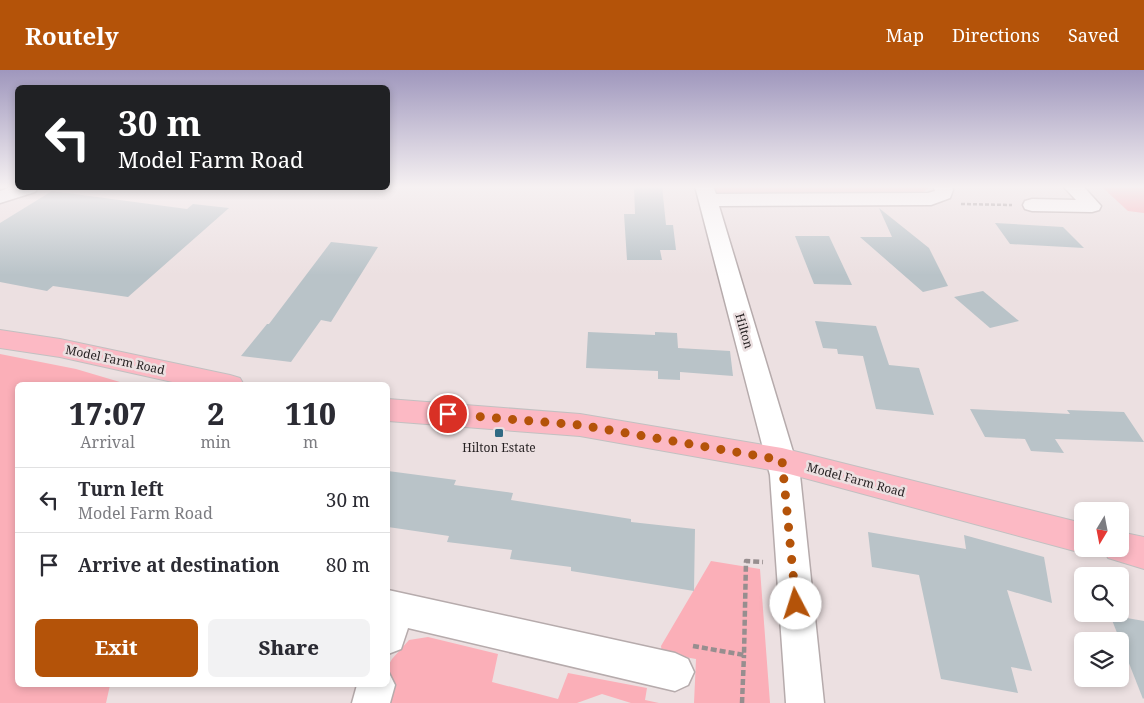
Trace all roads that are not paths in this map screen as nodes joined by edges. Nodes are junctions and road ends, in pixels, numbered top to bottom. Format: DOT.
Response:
graph roads {
  1 [pos="712,216"];
  2 [pos="0,339"];
  3 [pos="216,382"];
  4 [pos="390,410"];
  5 [pos="782,460"];
  6 [pos="1074,536"];
  7 [pos="1129,549"];
  8 [pos="1144,553"];
  9 [pos="390,617"];
  10 [pos="681,658"];
  11 [pos="375,687"];
  12 [pos="371,703"];
  13 [pos="805,703"];
  1 -- 5 [label="street, Hilton"];
  2 -- 3 [label="main road, Model Farm Road"];
  4 -- 5 [label="main road, Model Farm Road"];
  5 -- 6 [label="main road, Model Farm Road"];
  5 -- 13 [label="street, Hilton"];
  7 -- 8 [label="main road"];
  9 -- 10 [label="street"];
  11 -- 12 [label="street"];
}
